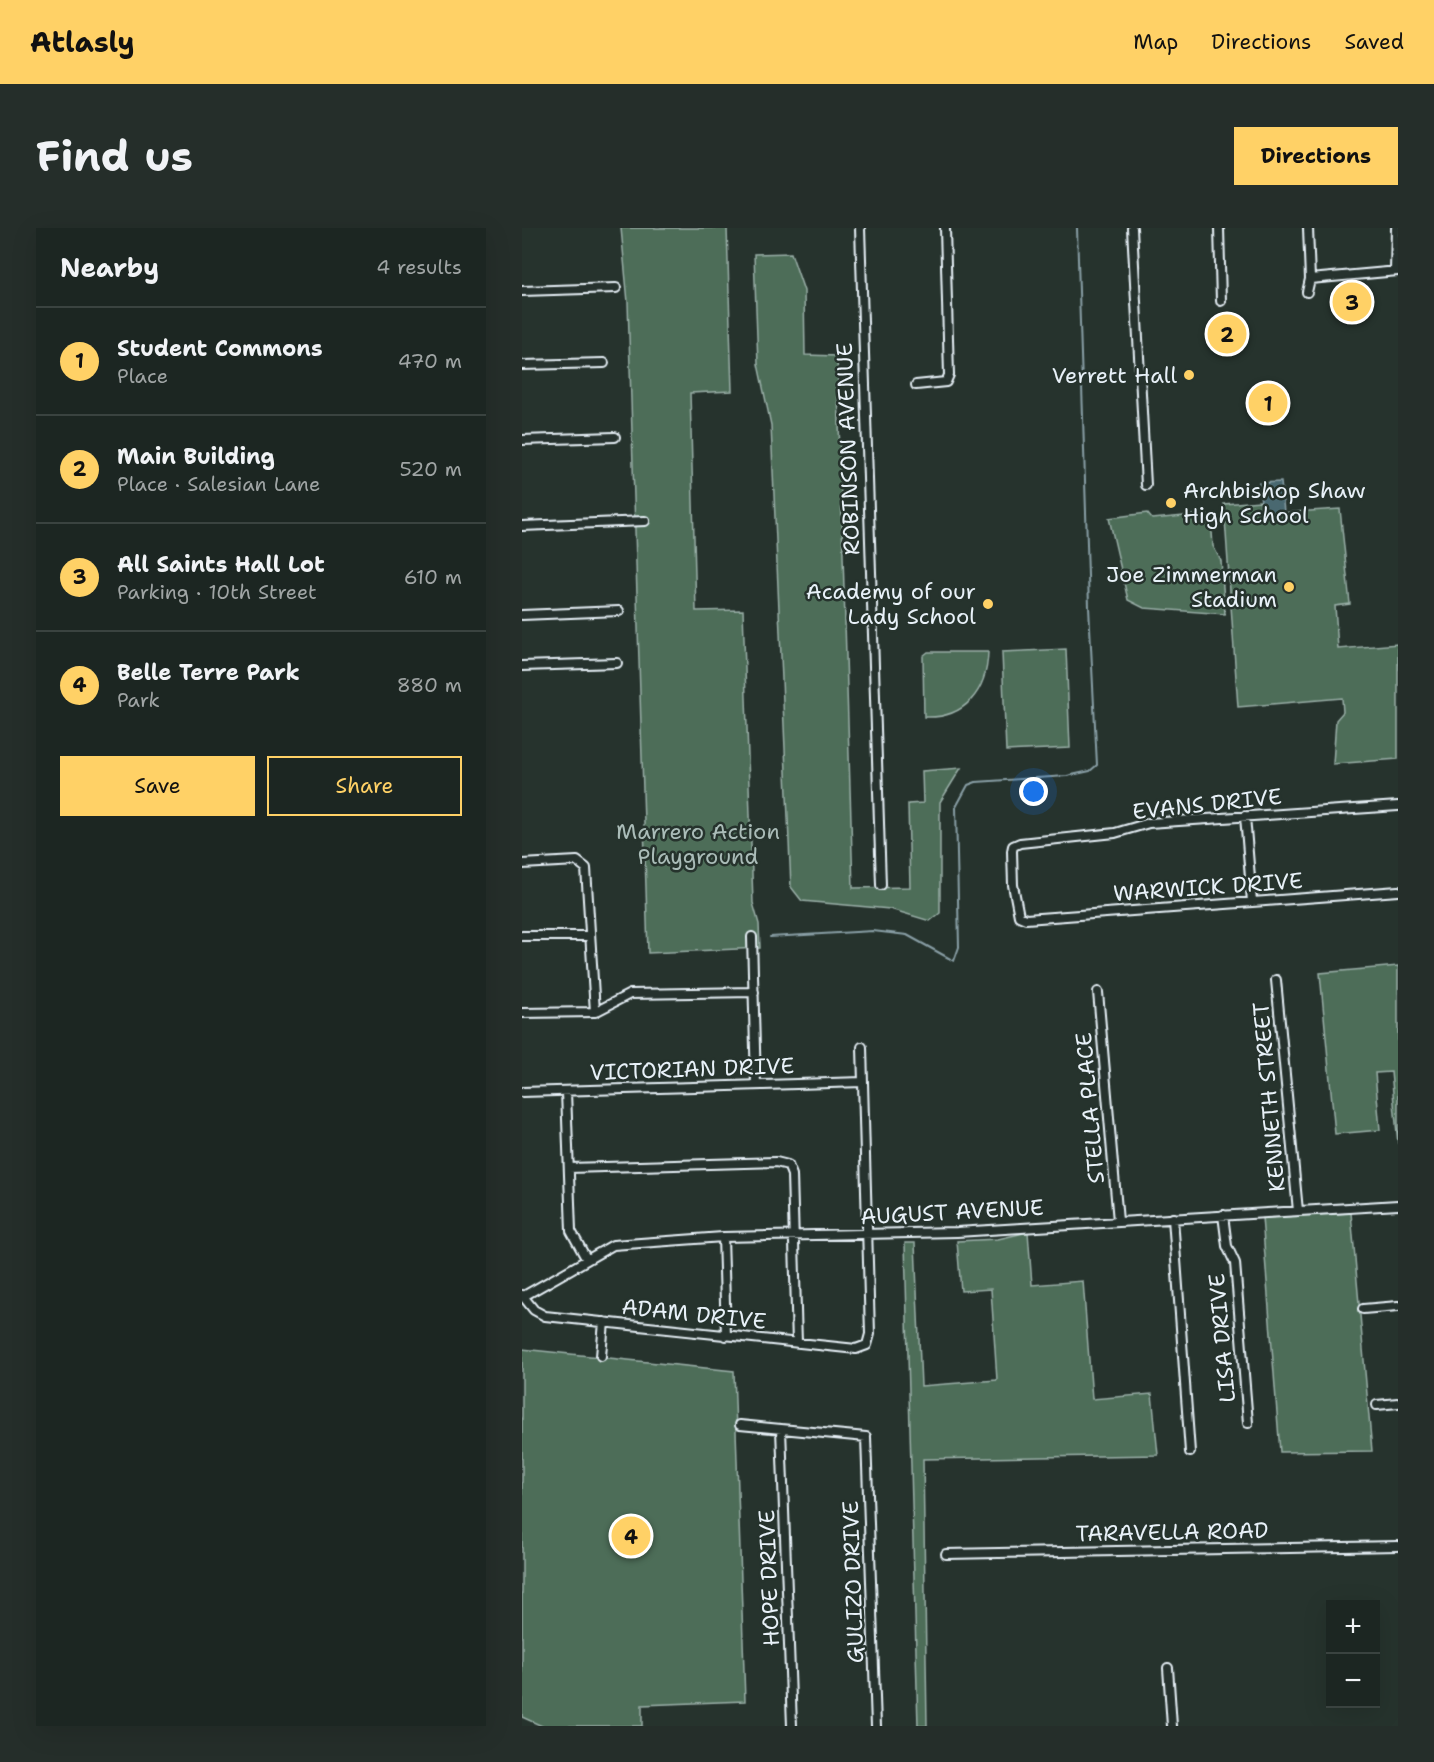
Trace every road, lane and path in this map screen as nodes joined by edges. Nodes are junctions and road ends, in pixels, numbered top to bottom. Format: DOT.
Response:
graph roads {
  1 [pos="860,228"];
  2 [pos="945,228"];
  3 [pos="1132,228"];
  4 [pos="1219,228"];
  5 [pos="1308,228"];
  6 [pos="1396,228"];
  7 [pos="1396,271"];
  8 [pos="1310,279"];
  9 [pos="616,288"];
  10 [pos="522,291"];
  11 [pos="1307,292"];
  12 [pos="1221,301"];
  13 [pos="604,363"];
  14 [pos="522,366"];
  15 [pos="915,385"];
  16 [pos="615,437"];
  17 [pos="522,440"];
  18 [pos="1146,485"];
  19 [pos="645,521"];
  20 [pos="522,526"];
  21 [pos="619,611"];
  22 [pos="522,615"];
  23 [pos="616,663"];
  24 [pos="522,666"];
  25 [pos="1398,806"];
  26 [pos="1245,816"];
  27 [pos="522,864"];
  28 [pos="881,885"];
  29 [pos="1398,891"];
  30 [pos="1252,902"];
  31 [pos="1021,918"];
  32 [pos="522,936"];
  33 [pos="589,936"];
  34 [pos="752,937"];
  35 [pos="1276,980"];
  36 [pos="754,992"];
  37 [pos="1098,993"];
  38 [pos="595,1012"];
  39 [pos="522,1013"];
  40 [pos="862,1047"];
  41 [pos="863,1082"];
  42 [pos="756,1085"];
  43 [pos="566,1091"];
  44 [pos="522,1092"];
  45 [pos="569,1168"];
  46 [pos="1398,1205"];
  47 [pos="1298,1211"];
  48 [pos="1223,1215"];
  49 [pos="1173,1218"];
  50 [pos="1118,1221"];
  51 [pos="867,1234"];
  52 [pos="723,1237"];
  53 [pos="796,1237"];
  54 [pos="587,1260"];
  55 [pos="522,1296"];
  56 [pos="1398,1306"];
  57 [pos="1363,1309"];
  58 [pos="604,1322"];
  59 [pos="726,1336"];
  60 [pos="797,1343"];
  61 [pos="601,1356"];
  62 [pos="1398,1403"];
  63 [pos="1377,1405"];
  64 [pos="1248,1423"];
  65 [pos="740,1425"];
  66 [pos="782,1429"];
  67 [pos="1190,1452"];
  68 [pos="1398,1546"];
  69 [pos="946,1554"];
  70 [pos="1168,1668"];
  71 [pos="792,1726"];
  72 [pos="876,1726"];
  73 [pos="1172,1726"];
  1 -- 28 [label="street, ROBINSON AVENUE"];
  2 -- 15 [label="street"];
  3 -- 18 [label="street"];
  4 -- 12 [label="street"];
  5 -- 8 [label="street"];
  6 -- 7 [label="street"];
  7 -- 8 [label="street"];
  8 -- 11 [label="street"];
  9 -- 10 [label="street"];
  13 -- 14 [label="street"];
  16 -- 17 [label="street"];
  19 -- 20 [label="street"];
  21 -- 22 [label="street"];
  23 -- 24 [label="street"];
  25 -- 26 [label="street, EVANS DRIVE"];
  26 -- 30 [label="street"];
  26 -- 31 [label="street, EVANS DRIVE"];
  27 -- 33 [label="street"];
  29 -- 30 [label="street, WARWICK DRIVE"];
  30 -- 31 [label="street, WARWICK DRIVE"];
  32 -- 33 [label="street"];
  33 -- 38 [label="street"];
  34 -- 36 [label="street"];
  35 -- 47 [label="street, KENNETH STREET"];
  36 -- 38 [label="street"];
  36 -- 42 [label="street"];
  37 -- 50 [label="street, STELLA PLACE"];
  38 -- 39 [label="street"];
  40 -- 41 [label="street"];
  41 -- 42 [label="street, VICTORIAN DRIVE"];
  41 -- 51 [label="street"];
  42 -- 43 [label="street, VICTORIAN DRIVE"];
  43 -- 44 [label="street, VICTORIAN DRIVE"];
  43 -- 45 [label="street"];
  45 -- 53 [label="street"];
  45 -- 54 [label="street"];
  46 -- 47 [label="street, AUGUST AVENUE"];
  47 -- 48 [label="street, AUGUST AVENUE"];
  48 -- 49 [label="street, AUGUST AVENUE"];
  48 -- 64 [label="street, LISA DRIVE"];
  49 -- 50 [label="street, AUGUST AVENUE"];
  49 -- 67 [label="street"];
  50 -- 51 [label="street, AUGUST AVENUE"];
  51 -- 53 [label="street, AUGUST AVENUE"];
  51 -- 60 [label="street, ADAM DRIVE"];
  52 -- 53 [label="street, AUGUST AVENUE"];
  52 -- 54 [label="street, AUGUST AVENUE"];
  52 -- 59 [label="street"];
  53 -- 60 [label="street"];
  54 -- 55 [label="street, AUGUST AVENUE"];
  55 -- 58 [label="street, ADAM DRIVE"];
  56 -- 57 [label="street"];
  58 -- 59 [label="street, ADAM DRIVE"];
  58 -- 61 [label="street"];
  59 -- 60 [label="street, ADAM DRIVE"];
  62 -- 63 [label="street"];
  65 -- 66 [label="street"];
  66 -- 71 [label="street, HOPE DRIVE"];
  66 -- 72 [label="street, GULIZO DRIVE"];
  68 -- 69 [label="street, TARAVELLA ROAD"];
  70 -- 73 [label="street"];
}
